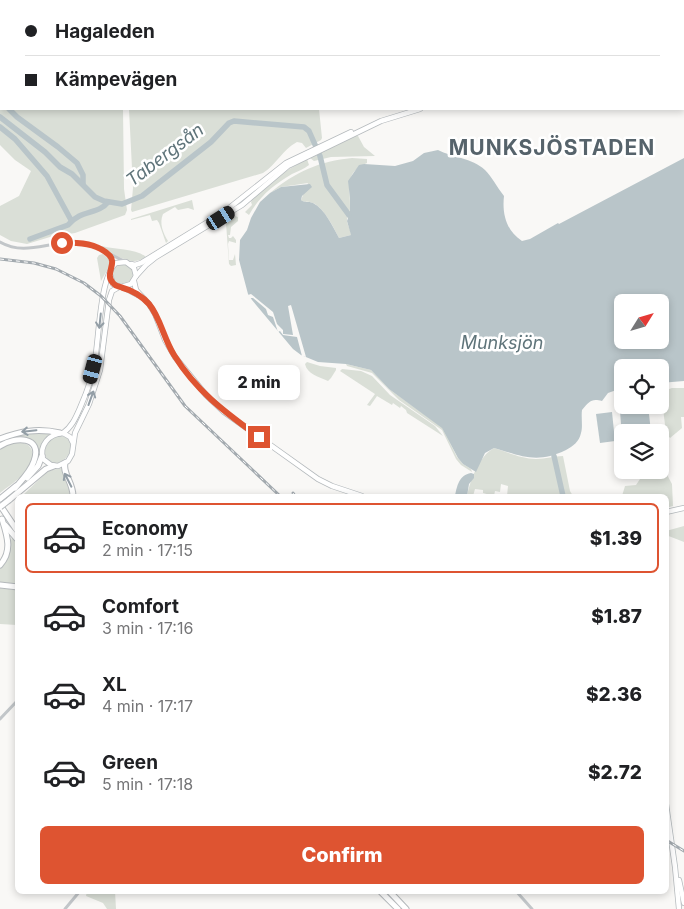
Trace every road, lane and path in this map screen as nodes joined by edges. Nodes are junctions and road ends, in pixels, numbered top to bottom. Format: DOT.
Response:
graph roads {
  1 [pos="410,110"];
  2 [pos="417,110"];
  3 [pos="329,144"];
  4 [pos="313,152"];
  5 [pos="0,242"];
  6 [pos="107,254"];
  7 [pos="124,261"];
  8 [pos="131,264"];
  9 [pos="112,267"];
  10 [pos="110,274"];
  11 [pos="135,279"];
  12 [pos="121,287"];
  13 [pos="145,299"];
  14 [pos="62,433"];
  15 [pos="0,439"];
  16 [pos="74,443"];
  17 [pos="0,446"];
  18 [pos="42,456"];
  19 [pos="65,463"];
  20 [pos="54,466"];
  21 [pos="15,488"];
  22 [pos="16,494"];
  23 [pos="73,494"];
  24 [pos="356,494"];
  25 [pos="15,495"];
  26 [pos="0,499"];
  27 [pos="0,506"];
  28 [pos="684,508"];
  29 [pos="669,511"];
  30 [pos="1,518"];
  31 [pos="15,528"];
  32 [pos="15,536"];
  33 [pos="0,565"];
  34 [pos="0,585"];
  35 [pos="15,587"];
  36 [pos="15,703"];
  37 [pos="0,719"];
  38 [pos="669,825"];
  39 [pos="675,866"];
  40 [pos="78,894"];
  41 [pos="383,894"];
  42 [pos="392,894"];
  43 [pos="519,894"];
  44 [pos="684,903"];
  45 [pos="65,909"];
  46 [pos="398,909"];
  47 [pos="406,909"];
  48 [pos="532,909"];
  49 [pos="679,909"];
  1 -- 3 [label="main road"];
  2 -- 3 [label="main road"];
  3 -- 4 [label="main road"];
  4 -- 8 [label="main road"];
  4 -- 11 [label="main road"];
  5 -- 6 [label="street"];
  6 -- 7 [label="street"];
  6 -- 9 [label="street"];
  7 -- 8 [label="main road"];
  7 -- 9 [label="main road"];
  8 -- 11 [label="main road"];
  9 -- 10 [label="main road"];
  10 -- 12 [label="main road"];
  10 -- 14 [label="main road, one-way"];
  11 -- 12 [label="main road"];
  11 -- 13 [label="main road"];
  12 -- 13 [label="main road"];
  16 -- 12 [label="main road, one-way"];
  13 -- 24 [label="main road"];
  14 -- 15 [label="highway, one-way"];
  14 -- 16 [label="main road"];
  14 -- 18 [label="main road"];
  16 -- 19 [label="main road"];
  17 -- 21 [label="highway"];
  18 -- 20 [label="main road"];
  18 -- 21 [label="highway"];
  19 -- 20 [label="main road"];
  23 -- 19 [label="highway, one-way"];
  20 -- 22 [label="highway, bridge"];
  21 -- 26 [label="highway"];
  25 -- 27 [label="highway, bridge"];
  27 -- 31 [label="highway"];
  28 -- 29 [label="main road"];
  30 -- 32 [label="highway"];
  30 -- 33 [label="highway"];
  34 -- 35 [label="highway"];
  36 -- 37 [label="street"];
  38 -- 39 [label="main road"];
  39 -- 44 [label="main road"];
  39 -- 49 [label="main road"];
  40 -- 45 [label="street"];
  41 -- 46 [label="highway"];
  42 -- 47 [label="highway"];
  43 -- 48 [label="street"];
}
